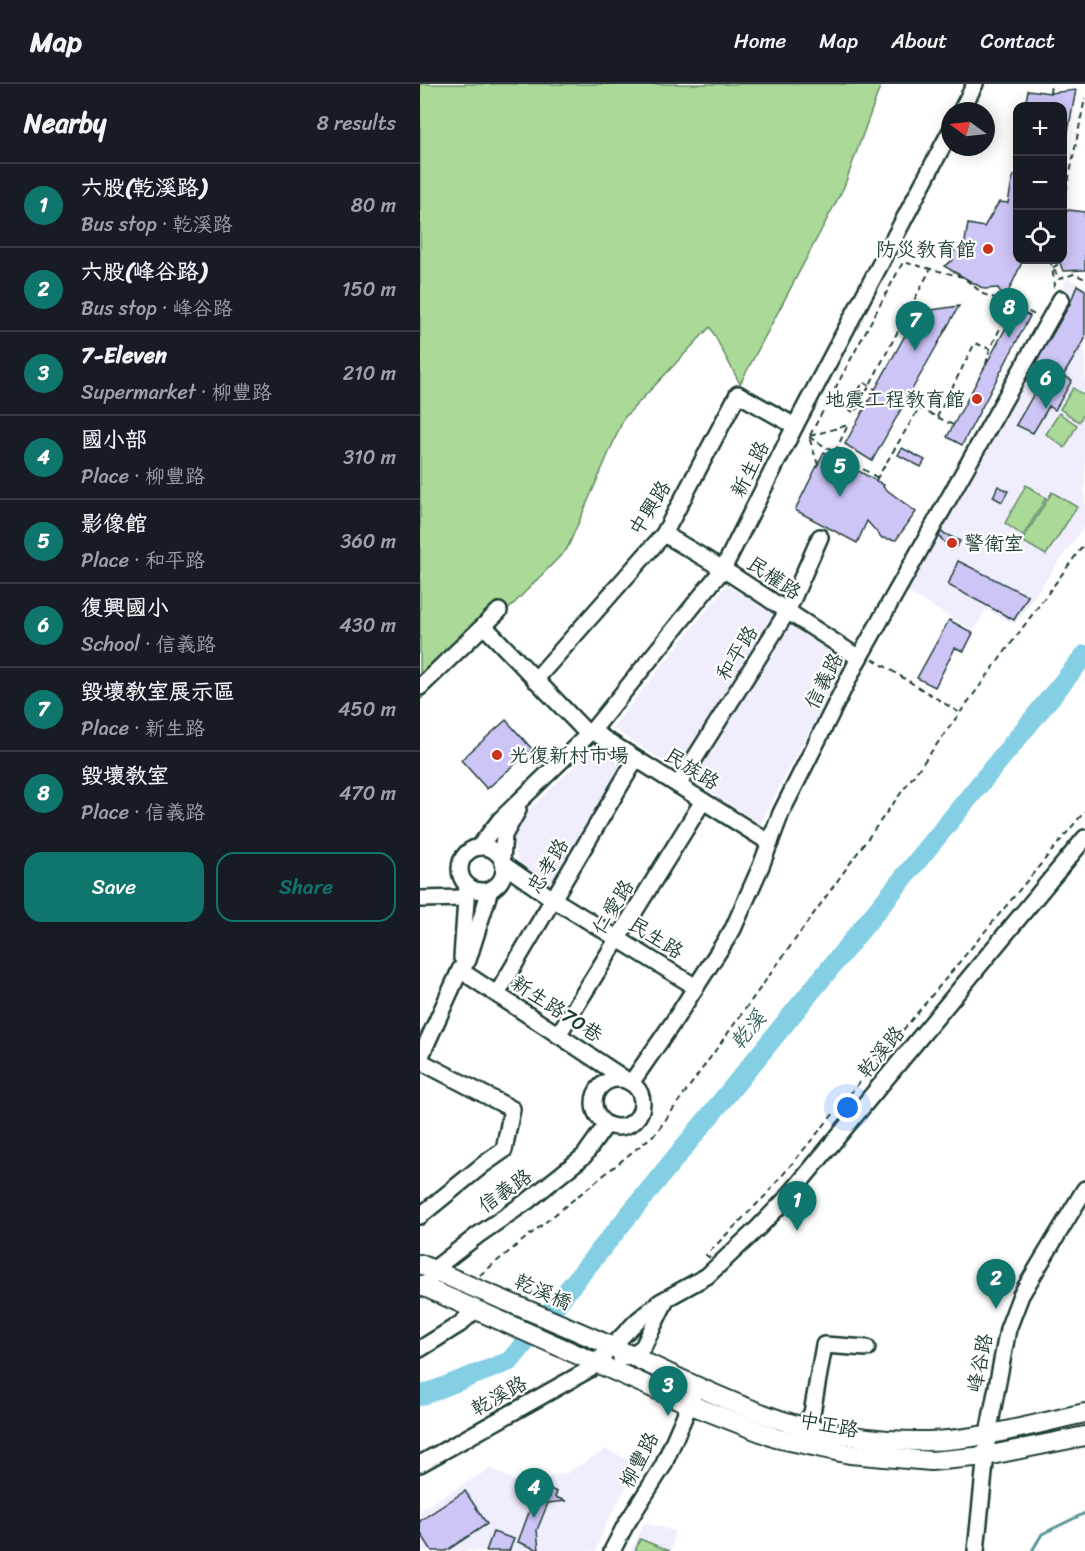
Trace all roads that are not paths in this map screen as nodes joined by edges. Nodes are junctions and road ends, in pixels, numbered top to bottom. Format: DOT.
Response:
graph roads {
  1 [pos="975,84"];
  2 [pos="966,102"];
  3 [pos="941,149"];
  4 [pos="1055,297"];
  5 [pos="795,426"];
  6 [pos="664,534"];
  7 [pos="820,537"];
  8 [pos="723,569"];
  9 [pos="499,611"];
  10 [pos="787,612"];
  11 [pos="484,626"];
  12 [pos="861,656"];
  13 [pos="535,680"];
  14 [pos="420,687"];
  15 [pos="590,732"];
  16 [pos="636,759"];
  17 [pos="678,785"];
  18 [pos="534,788"];
  19 [pos="703,801"];
  20 [pos="1085,838"];
  21 [pos="770,843"];
  22 [pos="479,847"];
  23 [pos="503,862"];
  24 [pos="490,890"];
  25 [pos="466,892"];
  26 [pos="420,899"];
  27 [pos="553,899"];
  28 [pos="617,939"];
  29 [pos="460,970"];
  30 [pos="696,987"];
  31 [pos="497,994"];
  32 [pos="558,1035"];
  33 [pos="420,1060"];
  34 [pos="631,1083"];
  35 [pos="606,1125"];
  36 [pos="1085,1189"];
  37 [pos="420,1216"];
  38 [pos="427,1267"];
  39 [pos="423,1286"];
  40 [pos="666,1299"];
  41 [pos="477,1311"];
  42 [pos="585,1335"];
  43 [pos="613,1347"];
  44 [pos="867,1348"];
  45 [pos="420,1349"];
  46 [pos="630,1356"];
  47 [pos="598,1364"];
  48 [pos="697,1387"];
  49 [pos="688,1404"];
  50 [pos="1085,1413"];
  51 [pos="804,1426"];
  52 [pos="988,1434"];
  53 [pos="1085,1436"];
  54 [pos="986,1456"];
  55 [pos="420,1464"];
  56 [pos="612,1551"];
  57 [pos="976,1551"];
  1 -- 2 [label="street"];
  3 -- 5 [label="street, 新生路"];
  4 -- 12 [label="street, 信義路"];
  5 -- 6 [label="street, 中興路"];
  5 -- 8 [label="street, 新生路"];
  6 -- 8 [label="street, 民權路"];
  6 -- 13 [label="street, 中興路"];
  7 -- 10 [label="street, 和平路"];
  8 -- 10 [label="street, 民權路"];
  8 -- 15 [label="street, 新生路"];
  9 -- 11 [label="street"];
  10 -- 12 [label="street, 民權路"];
  10 -- 17 [label="street, 和平路"];
  11 -- 13 [label="street, 民族路"];
  11 -- 14 [label="street"];
  12 -- 21 [label="street, 信義路"];
  13 -- 15 [label="street, 民族路"];
  15 -- 16 [label="street, 民族路"];
  15 -- 18 [label="street, 新生路"];
  16 -- 17 [label="street, 民族路"];
  16 -- 27 [label="street, 忠孝路"];
  17 -- 19 [label="street, 民族路"];
  18 -- 22 [label="street, 新生路"];
  18 -- 23 [label="street, 新生路"];
  19 -- 21 [label="street, 民族路"];
  19 -- 28 [label="street, 仁愛路"];
  20 -- 40 [label="street, 乾溪路"];
  21 -- 30 [label="street, 信義路"];
  22 -- 23 [label="street"];
  22 -- 25 [label="street, 新生路"];
  23 -- 24 [label="street, 新生路"];
  23 -- 27 [label="street, 民生路"];
  24 -- 25 [label="street"];
  24 -- 29 [label="street, 新生路"];
  25 -- 26 [label="street"];
  25 -- 29 [label="street, 新生路"];
  27 -- 28 [label="street, 民生路"];
  27 -- 31 [label="street, 忠孝路"];
  28 -- 30 [label="street, 民生路"];
  28 -- 32 [label="street, 仁愛路"];
  29 -- 31 [label="street, 新生路70巷"];
  29 -- 33 [label="street, 新生路"];
  30 -- 34 [label="street, 信義路"];
  31 -- 32 [label="street, 新生路70巷"];
  32 -- 34 [label="street, 新生路70巷"];
  33 -- 37 [label="street"];
  34 -- 35 [label="street"];
  34 -- 35 [label="street"];
  35 -- 38 [label="street, 信義路"];
  36 -- 52 [label="street, 峰谷路"];
  38 -- 39 [label="street"];
  38 -- 42 [label="main road, 乾溪橋"];
  39 -- 41 [label="main road"];
  40 -- 43 [label="street, 乾溪路"];
  40 -- 46 [label="street"];
  41 -- 45 [label="street"];
  41 -- 47 [label="main road, 中正路"];
  42 -- 43 [label="main road, 中正路"];
  43 -- 46 [label="main road, 中正路"];
  43 -- 47 [label="street, 乾溪路"];
  44 -- 51 [label="street"];
  46 -- 47 [label="street, 乾溪路"];
  46 -- 48 [label="main road, 中正路"];
  47 -- 49 [label="main road, 中正路"];
  47 -- 55 [label="street, 乾溪路"];
  48 -- 49 [label="street, 柳豐路"];
  48 -- 51 [label="main road, 中正路"];
  49 -- 54 [label="main road, 中正路"];
  49 -- 56 [label="street, 柳豐路"];
  50 -- 52 [label="main road, 中正路"];
  51 -- 52 [label="main road, 中正路"];
  52 -- 54 [label="street, 峰谷路"];
  53 -- 54 [label="main road, 中正路"];
  54 -- 57 [label="street, 峰谷路"];
}
